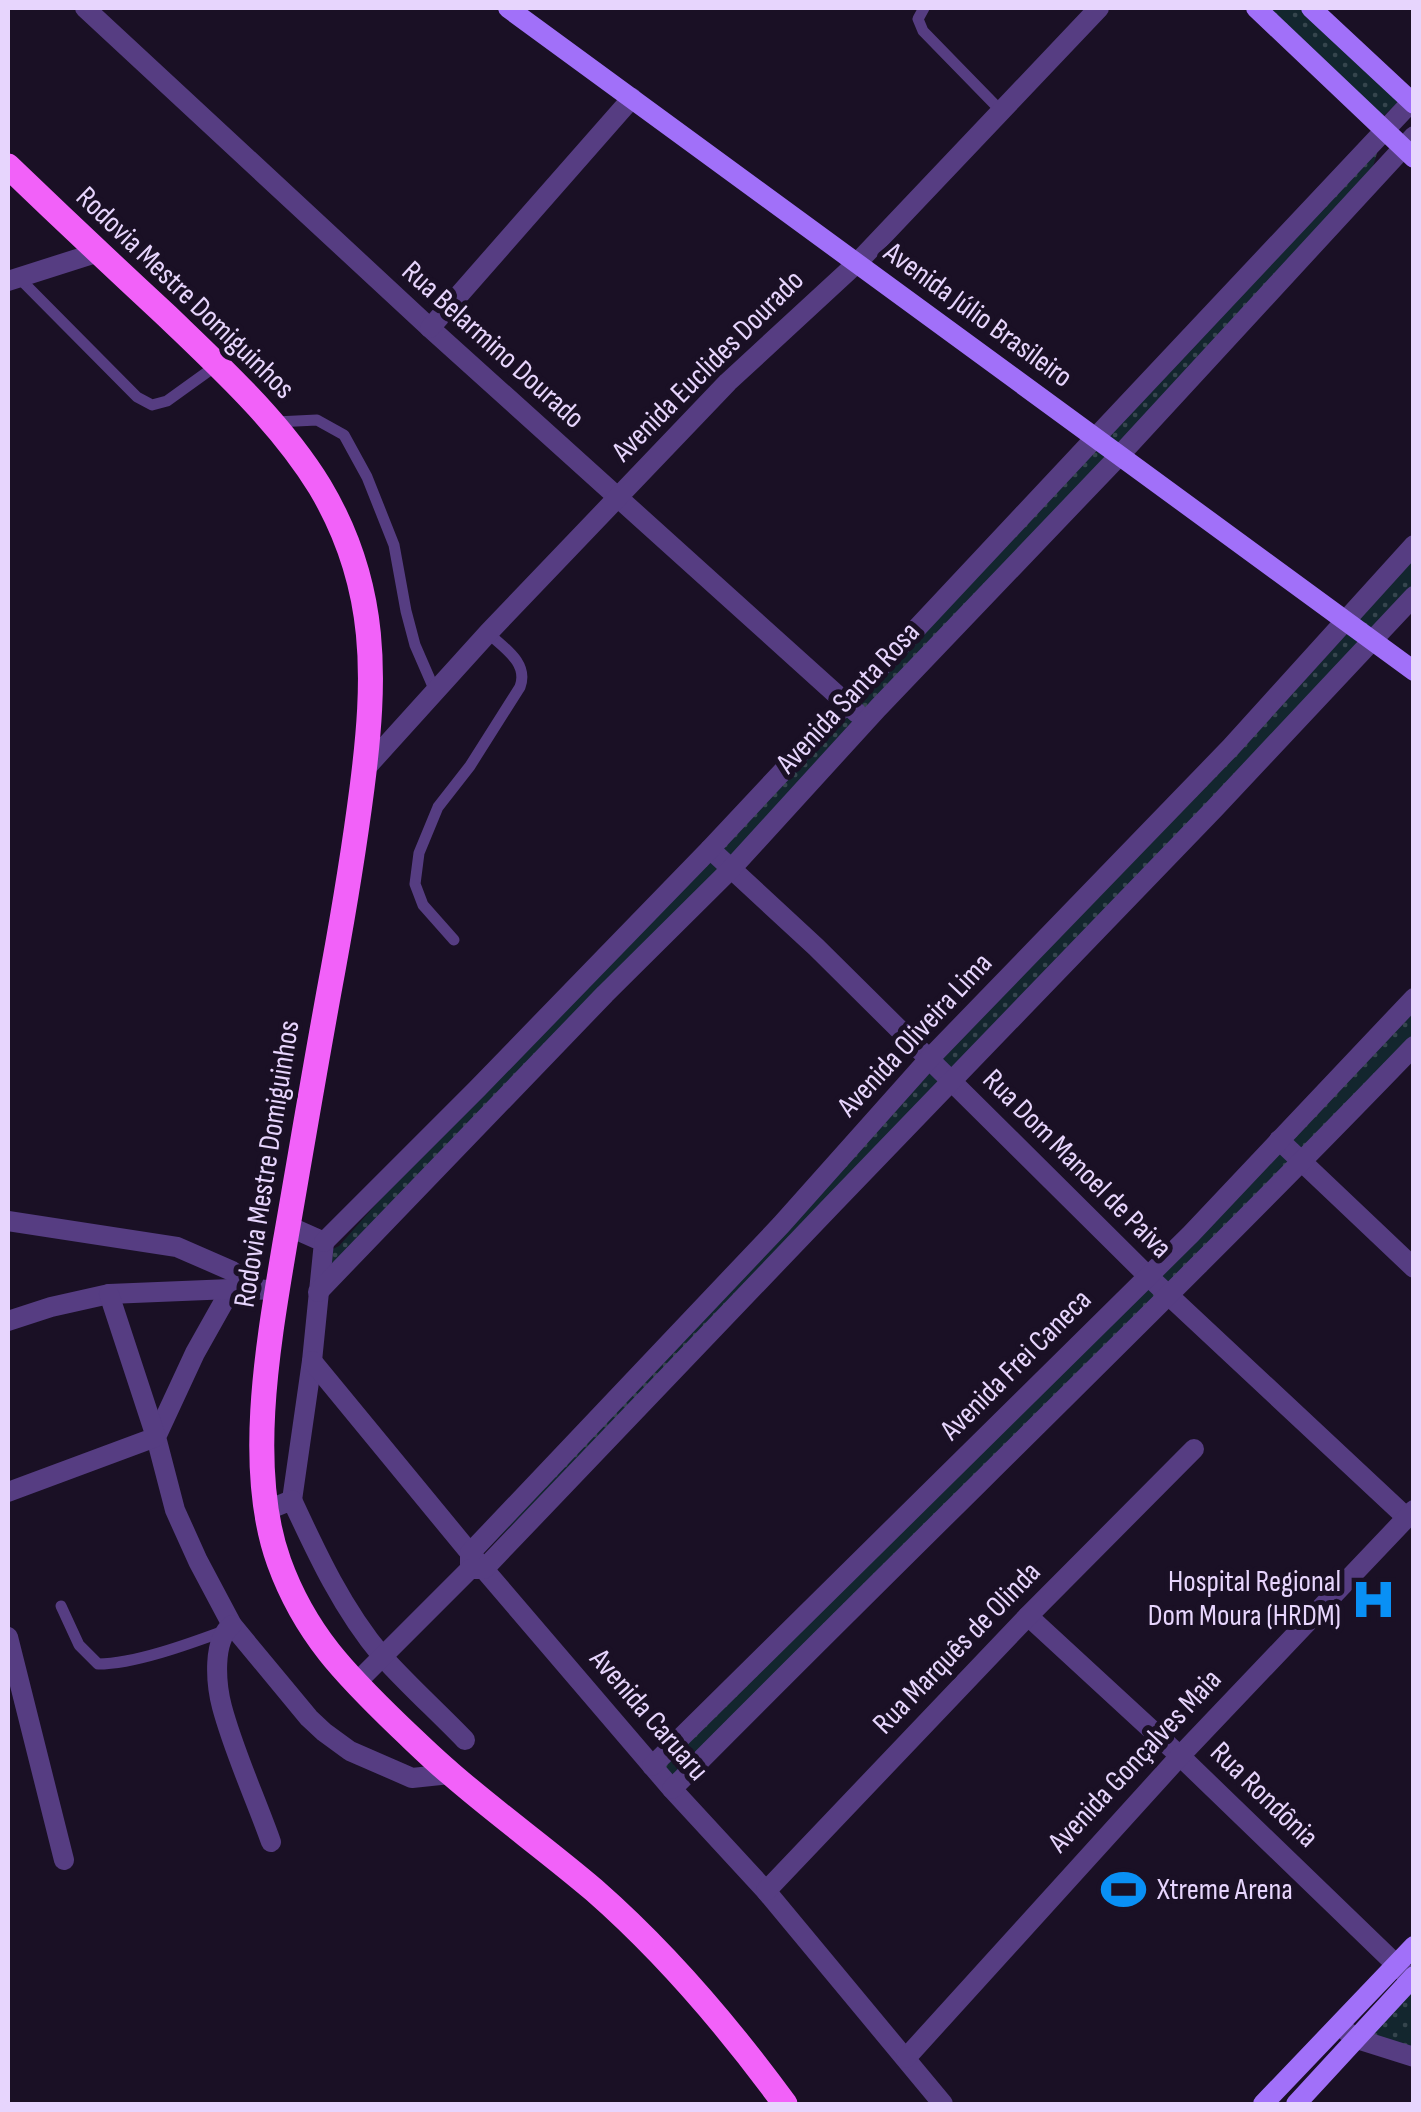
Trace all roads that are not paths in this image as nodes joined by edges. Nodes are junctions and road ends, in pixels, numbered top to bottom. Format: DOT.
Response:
graph roads {
  1 [pos="85,8"];
  2 [pos="508,8"];
  3 [pos="924,8"];
  4 [pos="1099,8"];
  5 [pos="1256,8"];
  6 [pos="1311,8"];
  7 [pos="632,98"];
  8 [pos="1412,102"];
  9 [pos="1002,112"];
  10 [pos="1384,130"];
  11 [pos="1410,148"];
  12 [pos="8,166"];
  13 [pos="99,252"];
  14 [pos="857,263"];
  15 [pos="14,280"];
  16 [pos="430,328"];
  17 [pos="218,364"];
  18 [pos="273,423"];
  19 [pos="1095,438"];
  20 [pos="1120,456"];
  21 [pos="618,499"];
  22 [pos="1414,545"];
  23 [pos="1414,596"];
  24 [pos="1346,622"];
  25 [pos="488,632"];
  26 [pos="1372,640"];
  27 [pos="1414,671"];
  28 [pos="435,691"];
  29 [pos="847,705"];
  30 [pos="866,721"];
  31 [pos="364,770"];
  32 [pos="710,849"];
  33 [pos="731,869"];
  34 [pos="454,940"];
  35 [pos="1414,998"];
  36 [pos="1414,1046"];
  37 [pos="929,1059"];
  38 [pos="952,1082"];
  39 [pos="1279,1140"];
  40 [pos="1300,1162"];
  41 [pos="8,1221"];
  42 [pos="288,1226"];
  43 [pos="324,1242"];
  44 [pos="1414,1268"];
  45 [pos="1148,1276"];
  46 [pos="231,1288"];
  47 [pos="268,1289"];
  48 [pos="318,1292"];
  49 [pos="109,1294"];
  50 [pos="1169,1296"];
  51 [pos="8,1321"];
  52 [pos="312,1361"];
  53 [pos="600,1414"];
  54 [pos="616,1430"];
  55 [pos="156,1437"];
  56 [pos="1194,1449"];
  57 [pos="8,1492"];
  58 [pos="292,1500"];
  59 [pos="265,1512"];
  60 [pos="1410,1514"];
  61 [pos="475,1564"];
  62 [pos="61,1606"];
  63 [pos="1028,1616"];
  64 [pos="799,1620"];
  65 [pos="228,1628"];
  66 [pos="8,1637"];
  67 [pos="818,1640"];
  68 [pos="382,1655"];
  69 [pos="355,1684"];
  70 [pos="465,1740"];
  71 [pos="1180,1756"];
  72 [pos="652,1766"];
  73 [pos="450,1774"];
  74 [pos="672,1788"];
  75 [pos="271,1842"];
  76 [pos="64,1860"];
  77 [pos="766,1891"];
  78 [pos="1414,1946"];
  79 [pos="1407,1973"];
  80 [pos="1339,2026"];
  81 [pos="1357,2040"];
  82 [pos="1414,2057"];
  83 [pos="906,2058"];
  84 [pos="785,2104"];
  85 [pos="944,2104"];
  86 [pos="1263,2104"];
  87 [pos="1296,2104"];
  1 -- 16 [label="street, Rua Belarmino Dourado"];
  2 -- 7 [label="main road, Avenida Júlio Brasileiro"];
  3 -- 9 [label="lane"];
  4 -- 9 [label="street, Avenida Euclides Dourado"];
  5 -- 10 [label="main road"];
  6 -- 8 [label="main road"];
  7 -- 14 [label="main road, Avenida Júlio Brasileiro"];
  7 -- 16 [label="street"];
  8 -- 10 [label="street, Avenida Santa Rosa"];
  9 -- 14 [label="street, Avenida Euclides Dourado"];
  10 -- 11 [label="main road"];
  10 -- 19 [label="street, Avenida Santa Rosa"];
  11 -- 20 [label="street, Avenida Santa Rosa"];
  12 -- 13 [label="main road, Rodovia Mestre Domiguinhos"];
  13 -- 15 [label="street"];
  13 -- 17 [label="main road, Rodovia Mestre Domiguinhos"];
  14 -- 19 [label="main road, Avenida Júlio Brasileiro"];
  14 -- 21 [label="street, Avenida Euclides Dourado"];
  15 -- 17 [label="lane"];
  16 -- 21 [label="street, Rua Belarmino Dourado"];
  17 -- 18 [label="main road, Rodovia Mestre Domiguinhos"];
  18 -- 28 [label="lane"];
  18 -- 31 [label="main road, Rodovia Mestre Domiguinhos"];
  19 -- 20 [label="main road, Avenida Júlio Brasileiro"];
  19 -- 29 [label="street, Avenida Santa Rosa"];
  20 -- 24 [label="main road, Avenida Júlio Brasileiro"];
  20 -- 30 [label="street, Avenida Santa Rosa"];
  21 -- 25 [label="street, Avenida Euclides Dourado"];
  21 -- 29 [label="street, Rua Belarmino Dourado"];
  22 -- 24 [label="street, Avenida Oliveira Lima"];
  23 -- 26 [label="street, Avenida Oliveira Lima"];
  24 -- 26 [label="main road, Avenida Júlio Brasileiro"];
  24 -- 37 [label="street, Avenida Oliveira Lima"];
  25 -- 28 [label="street, Avenida Euclides Dourado"];
  25 -- 34 [label="lane"];
  26 -- 27 [label="main road, Avenida Júlio Brasileiro"];
  26 -- 38 [label="street, Avenida Oliveira Lima"];
  28 -- 31 [label="street, Avenida Euclides Dourado"];
  29 -- 30 [label="street, Rua Belarmino Dourado"];
  29 -- 32 [label="street, Avenida Santa Rosa"];
  30 -- 33 [label="street, Avenida Santa Rosa"];
  31 -- 42 [label="main road, Rodovia Mestre Domiguinhos"];
  32 -- 33 [label="street, Rua Dom Manoel de Paiva"];
  32 -- 43 [label="street, Avenida Santa Rosa"];
  33 -- 37 [label="street, Rua Dom Manoel de Paiva"];
  33 -- 48 [label="street, Avenida Santa Rosa"];
  35 -- 39 [label="street, Avenida Frei Caneca"];
  36 -- 40 [label="street, Avenida Frei Caneca"];
  37 -- 38 [label="street, Rua Dom Manoel de Paiva"];
  37 -- 53 [label="street, Avenida Oliveira Lima"];
  38 -- 45 [label="street, Rua Dom Manoel de Paiva"];
  38 -- 54 [label="street, Avenida Oliveira Lima"];
  39 -- 40 [label="street"];
  39 -- 45 [label="street, Avenida Frei Caneca"];
  40 -- 44 [label="street"];
  40 -- 50 [label="street, Avenida Frei Caneca"];
  41 -- 47 [label="street"];
  42 -- 43 [label="street"];
  42 -- 47 [label="main road, Rodovia Mestre Domiguinhos"];
  43 -- 48 [label="street"];
  45 -- 50 [label="street, Rua Dom Manoel de Paiva"];
  45 -- 64 [label="street, Avenida Frei Caneca"];
  46 -- 47 [label="street"];
  46 -- 49 [label="street"];
  46 -- 55 [label="street"];
  47 -- 59 [label="main road, Rodovia Mestre Domiguinhos"];
  48 -- 52 [label="street"];
  49 -- 51 [label="street"];
  49 -- 55 [label="street"];
  50 -- 60 [label="street, Rua Dom Manoel de Paiva"];
  50 -- 67 [label="street, Avenida Frei Caneca"];
  52 -- 58 [label="street"];
  52 -- 61 [label="street, Avenida Caruaru"];
  53 -- 54 [label="street"];
  53 -- 61 [label="street, Avenida Oliveira Lima"];
  54 -- 61 [label="street, Avenida Oliveira Lima"];
  55 -- 57 [label="street"];
  55 -- 65 [label="street"];
  56 -- 63 [label="street, Rua Marquês de Olinda"];
  58 -- 59 [label="street"];
  58 -- 68 [label="street"];
  59 -- 69 [label="main road, Rodovia Mestre Domiguinhos"];
  60 -- 71 [label="street, Avenida Gonçalves Maia"];
  61 -- 68 [label="street, Avenida Oliveira Lima"];
  61 -- 72 [label="street, Avenida Caruaru"];
  62 -- 65 [label="lane"];
  63 -- 71 [label="street, Rua Rondônia"];
  63 -- 77 [label="street, Rua Marquês de Olinda"];
  64 -- 67 [label="street"];
  64 -- 72 [label="street, Avenida Frei Caneca"];
  65 -- 73 [label="street"];
  65 -- 75 [label="street"];
  66 -- 76 [label="street"];
  67 -- 74 [label="street, Avenida Frei Caneca"];
  68 -- 69 [label="street, Avenida Oliveira Lima"];
  68 -- 70 [label="street"];
  69 -- 73 [label="main road, Rodovia Mestre Domiguinhos"];
  71 -- 79 [label="street, Rua Rondônia"];
  71 -- 83 [label="street, Avenida Gonçalves Maia"];
  72 -- 74 [label="street, Avenida Caruaru"];
  73 -- 84 [label="main road, Rodovia Mestre Domiguinhos"];
  74 -- 77 [label="street, Avenida Caruaru"];
  77 -- 83 [label="street, Avenida Caruaru"];
  78 -- 79 [label="main road"];
  79 -- 80 [label="main road"];
  79 -- 81 [label="main road"];
  80 -- 81 [label="street"];
  80 -- 86 [label="main road"];
  81 -- 82 [label="street"];
  81 -- 87 [label="main road"];
  83 -- 85 [label="street, Avenida Caruaru"];
}
